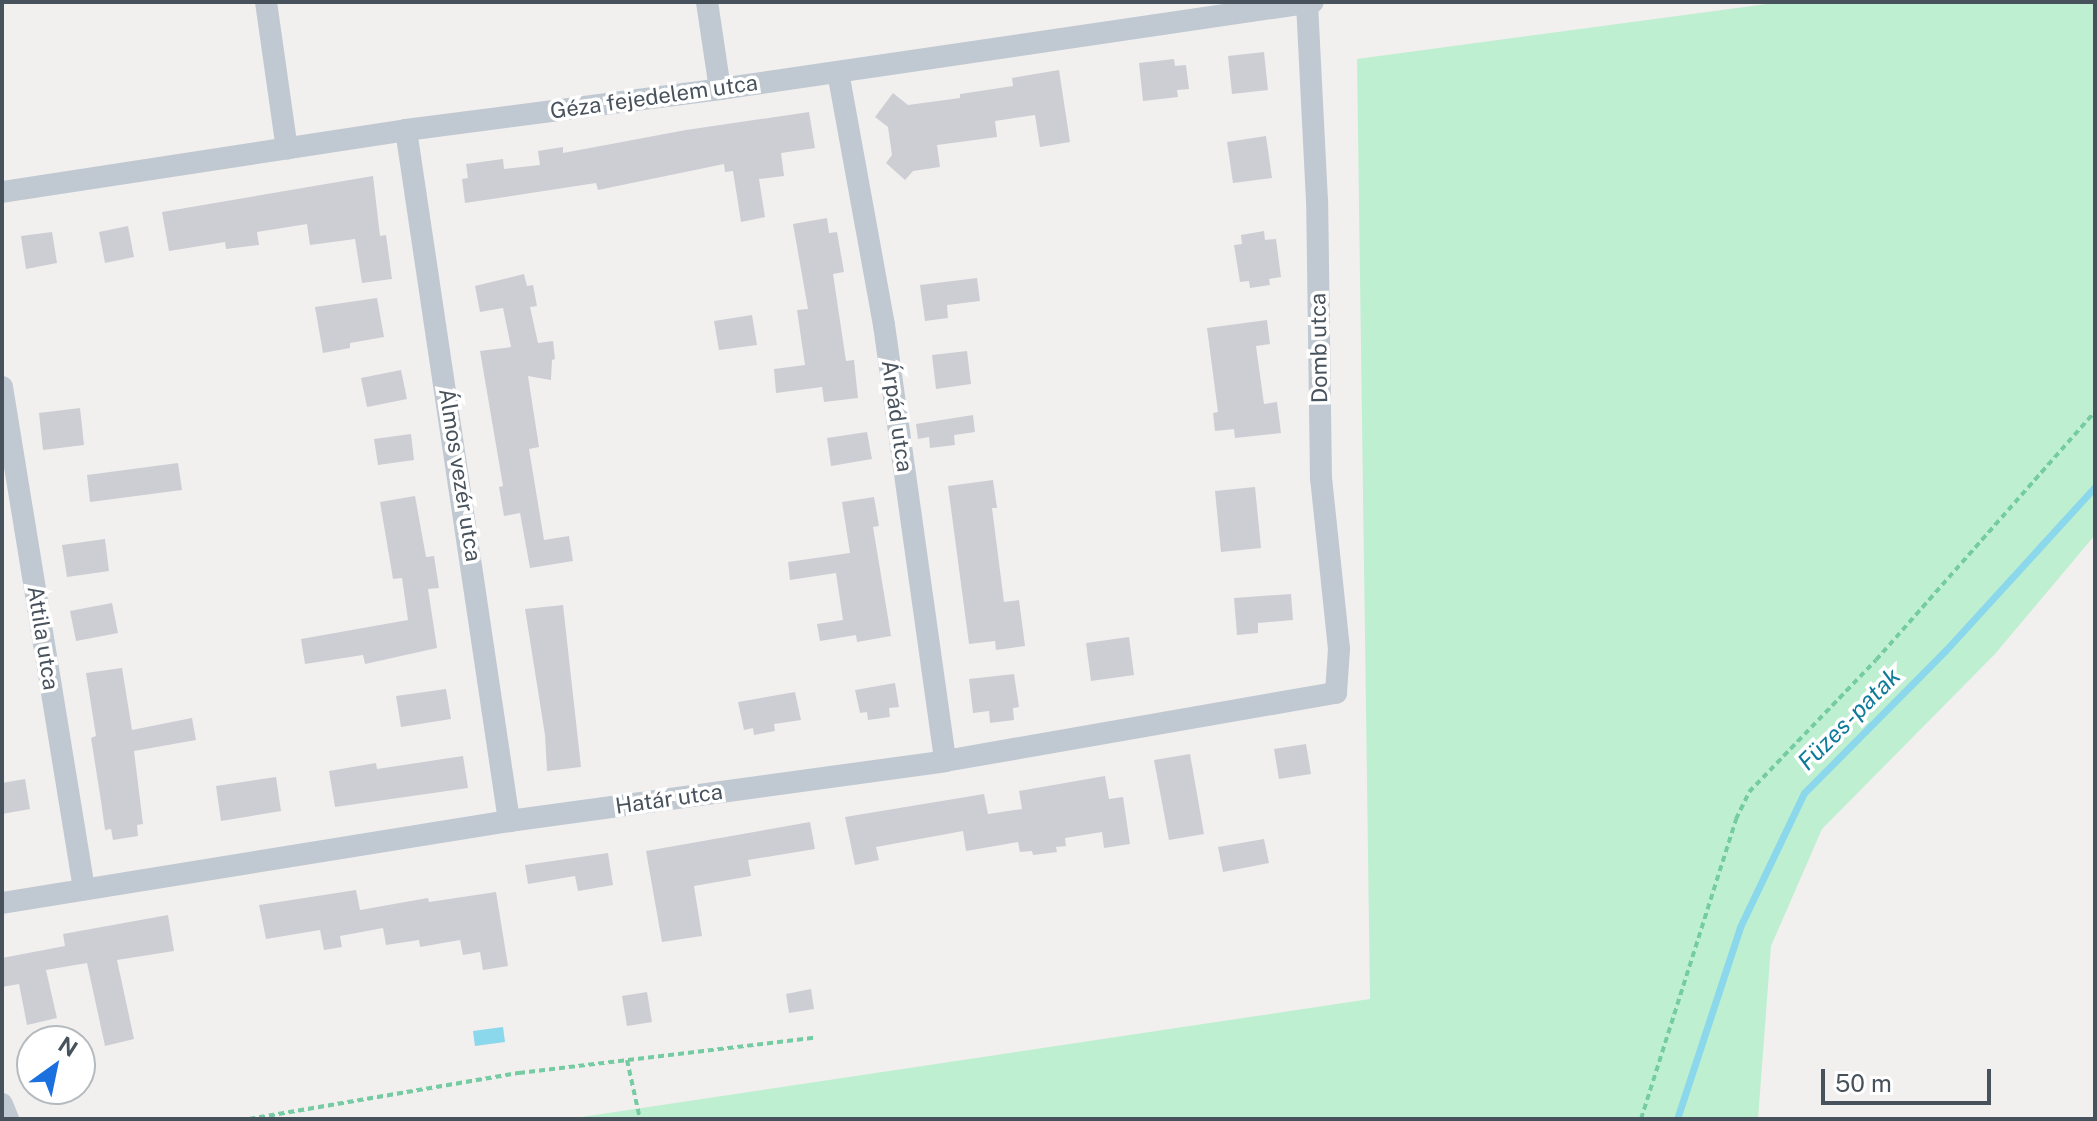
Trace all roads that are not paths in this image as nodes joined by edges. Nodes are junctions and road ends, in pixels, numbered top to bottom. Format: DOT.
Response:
graph roads {
  1 [pos="266,2"];
  2 [pos="707,2"];
  3 [pos="1313,2"];
  4 [pos="1307,3"];
  5 [pos="1245,7"];
  6 [pos="838,72"];
  7 [pos="720,89"];
  8 [pos="406,130"];
  9 [pos="287,149"];
  10 [pos="2,192"];
  11 [pos="2,387"];
  12 [pos="1336,693"];
  13 [pos="945,761"];
  14 [pos="509,821"];
  15 [pos="84,889"];
  16 [pos="2,903"];
  17 [pos="2,1104"];
  18 [pos="8,1119"];
  1 -- 9 [label="street"];
  2 -- 7 [label="street"];
  3 -- 4 [label="street, Géza fejedelem utca"];
  4 -- 5 [label="street, Géza fejedelem utca"];
  4 -- 12 [label="street, Domb utca"];
  5 -- 6 [label="street, Géza fejedelem utca"];
  6 -- 7 [label="street, Géza fejedelem utca"];
  6 -- 13 [label="street, Árpád utca"];
  7 -- 8 [label="street, Géza fejedelem utca"];
  8 -- 9 [label="street, Géza fejedelem utca"];
  8 -- 14 [label="street, Álmos vezér utca"];
  9 -- 10 [label="street, Géza fejedelem utca"];
  11 -- 15 [label="street, Attila utca"];
  12 -- 13 [label="street, Határ utca"];
  13 -- 14 [label="street, Határ utca"];
  14 -- 15 [label="street, Határ utca"];
  15 -- 16 [label="street, Határ utca"];
  17 -- 18 [label="street"];
}
